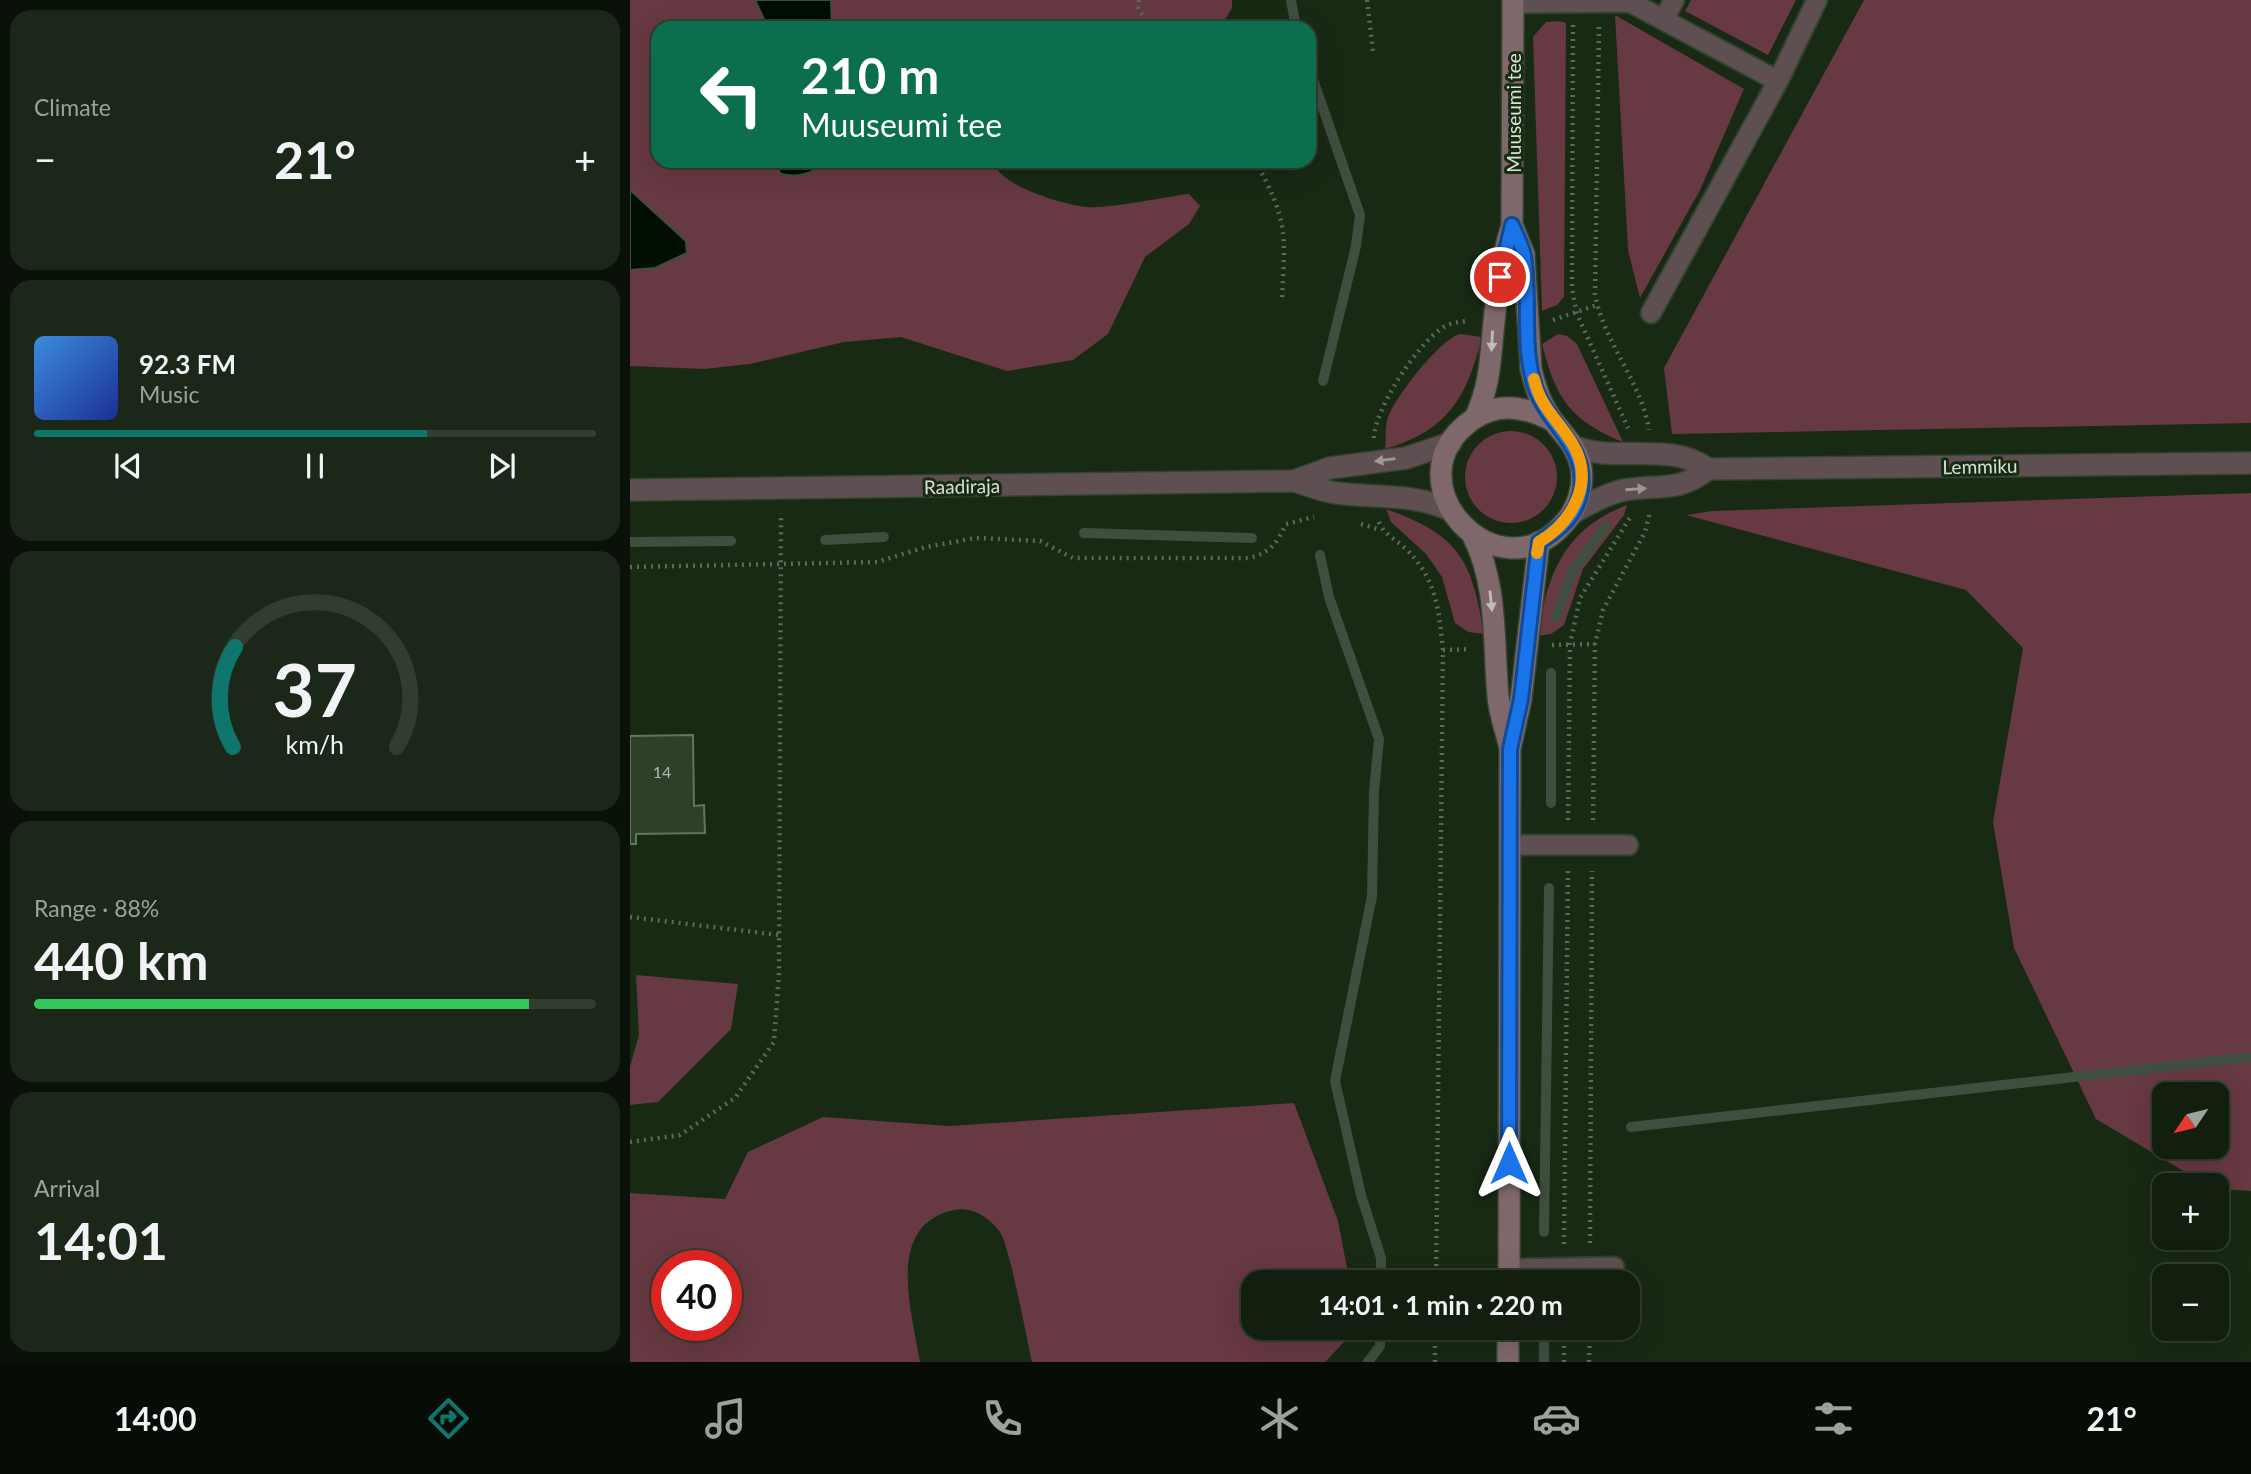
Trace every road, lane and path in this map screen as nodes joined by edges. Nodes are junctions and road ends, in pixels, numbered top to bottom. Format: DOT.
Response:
graph roads {
  1 [pos="1139,0"];
  2 [pos="1367,0"];
  3 [pos="1674,0"];
  4 [pos="1818,0"];
  5 [pos="1513,1"];
  6 [pos="1574,2"];
  7 [pos="1599,2"];
  8 [pos="1664,19"];
  9 [pos="1146,21"];
  10 [pos="1373,51"];
  11 [pos="1778,81"];
  12 [pos="1259,168"];
  13 [pos="1512,225"];
  14 [pos="1282,300"];
  15 [pos="1597,305"];
  16 [pos="1651,313"];
  17 [pos="1577,314"];
  18 [pos="1473,321"];
  19 [pos="1544,323"];
  20 [pos="1475,418"];
  21 [pos="1553,421"];
  22 [pos="1650,438"];
  23 [pos="1632,439"];
  24 [pos="1451,443"];
  25 [pos="1374,444"];
  26 [pos="1575,447"];
  27 [pos="2251,463"];
  28 [pos="1709,469"];
  29 [pos="1294,481"];
  30 [pos="782,488"];
  31 [pos="630,490"];
  32 [pos="1636,505"];
  33 [pos="1652,505"];
  34 [pos="1374,510"];
  35 [pos="1450,510"];
  36 [pos="1573,513"];
  37 [pos="1320,517"];
  38 [pos="1357,523"];
  39 [pos="1381,530"];
  40 [pos="1473,536"];
  41 [pos="1539,542"];
  42 [pos="630,567"];
  43 [pos="781,567"];
  44 [pos="1570,644"];
  45 [pos="1595,644"];
  46 [pos="1510,749"];
  47 [pos="1510,845"];
  48 [pos="1628,845"];
  49 [pos="1568,846"];
  50 [pos="1592,846"];
  51 [pos="630,917"];
  52 [pos="779,935"];
  53 [pos="630,1142"];
  54 [pos="1590,1267"];
  55 [pos="1614,1267"];
  56 [pos="1564,1268"];
  57 [pos="1436,1270"];
  58 [pos="1509,1270"];
  59 [pos="1550,1270"];
  60 [pos="1435,1340"];
  61 [pos="1508,1340"];
  62 [pos="1564,1340"];
  63 [pos="1590,1340"];
  64 [pos="1435,1362"];
  65 [pos="1508,1362"];
  66 [pos="1564,1362"];
  67 [pos="1589,1362"];
  1 -- 9 [label="path"];
  2 -- 10 [label="path"];
  3 -- 8 [label="lane"];
  4 -- 11 [label="lane"];
  5 -- 6 [label="lane"];
  5 -- 13 [label="street, Muuseumi tee"];
  6 -- 7 [label="lane"];
  6 -- 17 [label="path"];
  7 -- 8 [label="lane"];
  7 -- 15 [label="path"];
  8 -- 11 [label="lane"];
  11 -- 16 [label="lane"];
  12 -- 14 [label="path"];
  13 -- 20 [label="street, Muuseumi tee, one-way"];
  13 -- 21 [label="street, Muuseumi tee"];
  15 -- 17 [label="path"];
  15 -- 22 [label="path"];
  17 -- 19 [label="path"];
  17 -- 23 [label="path"];
  18 -- 25 [label="path"];
  20 -- 21 [label="street, Muuseumi tee"];
  20 -- 24 [label="street, Muuseumi tee"];
  21 -- 26 [label="street, Muuseumi tee"];
  24 -- 29 [label="street, Raadiraja, one-way"];
  24 -- 35 [label="street, Muuseumi tee"];
  26 -- 28 [label="street, Lemmiku"];
  26 -- 36 [label="street"];
  27 -- 28 [label="street, Lemmiku"];
  36 -- 28 [label="street, Lemmiku, one-way"];
  29 -- 30 [label="street, Raadiraja"];
  29 -- 35 [label="street, Raadiraja"];
  30 -- 31 [label="street, Raadiraja"];
  30 -- 43 [label="path"];
  32 -- 44 [label="path"];
  33 -- 45 [label="path"];
  34 -- 39 [label="path"];
  35 -- 40 [label="street, Muuseumi tee"];
  36 -- 41 [label="street"];
  37 -- 43 [label="path"];
  38 -- 39 [label="path"];
  39 -- 57 [label="path"];
  40 -- 41 [label="street"];
  40 -- 46 [label="street, Muuseumi tee, one-way"];
  41 -- 46 [label="street, Muuseumi tee"];
  42 -- 43 [label="path"];
  43 -- 52 [label="path"];
  44 -- 45 [label="path"];
  44 -- 49 [label="path"];
  45 -- 50 [label="path"];
  46 -- 47 [label="street, Muuseumi tee"];
  47 -- 49 [label="lane"];
  47 -- 58 [label="street, Muuseumi tee"];
  48 -- 50 [label="lane"];
  49 -- 50 [label="lane"];
  49 -- 56 [label="path"];
  50 -- 54 [label="path"];
  51 -- 52 [label="path"];
  52 -- 53 [label="path"];
  54 -- 55 [label="lane"];
  54 -- 56 [label="lane"];
  56 -- 59 [label="lane"];
  60 -- 64 [label="path"];
  61 -- 65 [label="street"];
  62 -- 66 [label="path"];
  63 -- 67 [label="path"];
}
